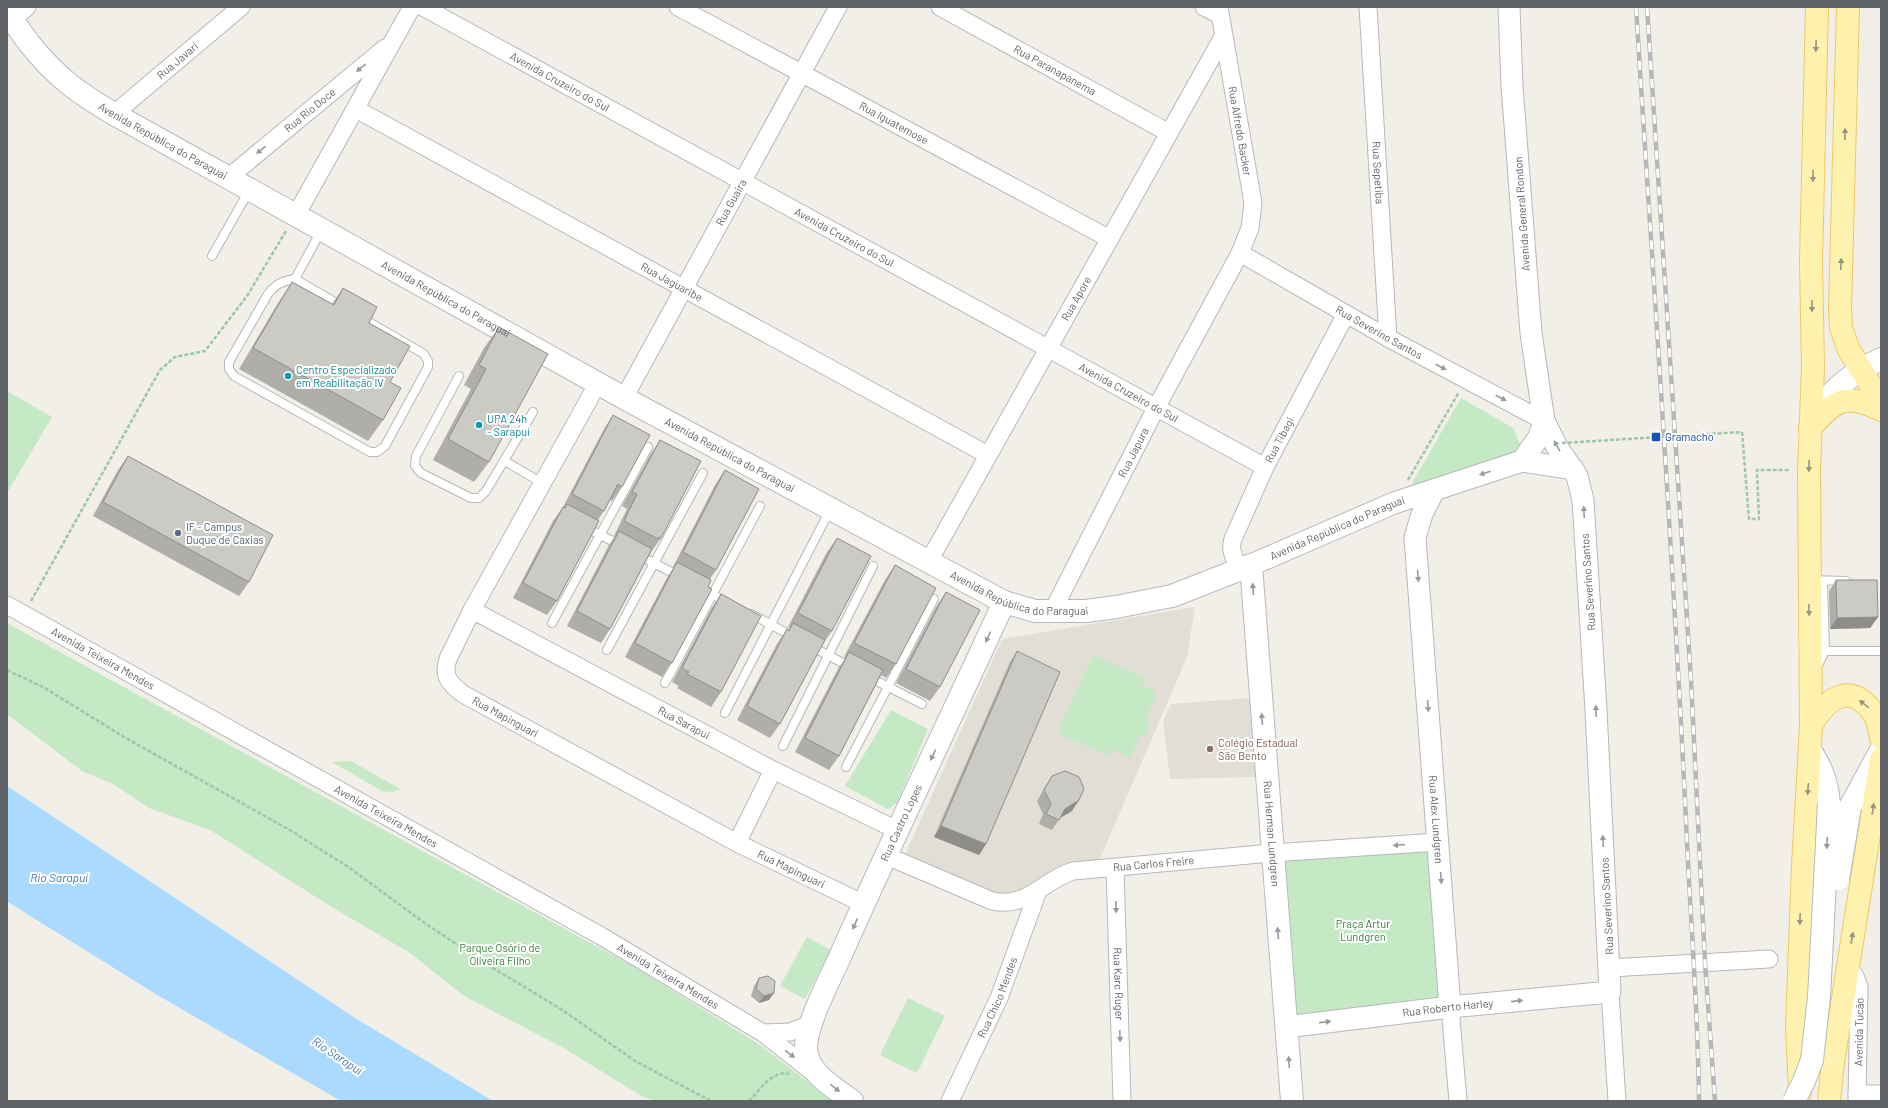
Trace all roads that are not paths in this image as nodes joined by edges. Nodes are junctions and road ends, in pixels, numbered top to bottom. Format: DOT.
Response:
graph roads {
  1 [pos="241,7"];
  2 [pos="412,7"];
  3 [pos="423,7"];
  4 [pos="678,7"];
  5 [pos="838,7"];
  6 [pos="940,7"];
  7 [pos="1204,7"];
  8 [pos="1368,7"];
  9 [pos="1509,7"];
  10 [pos="1817,7"];
  11 [pos="1848,7"];
  12 [pos="1220,11"];
  13 [pos="13,15"];
  14 [pos="1223,37"];
  15 [pos="391,43"];
  16 [pos="802,74"];
  17 [pos="356,109"];
  18 [pos="114,114"];
  19 [pos="1169,133"];
  20 [pos="229,177"];
  21 [pos="742,182"];
  22 [pos="250,189"];
  23 [pos="296,215"];
  24 [pos="322,230"];
  25 [pos="1110,239"];
  26 [pos="1240,253"];
  27 [pos="212,256"];
  28 [pos="294,279"];
  29 [pos="684,288"];
  30 [pos="1346,314"];
  31 [pos="1388,338"];
  32 [pos="1048,348"];
  33 [pos="1881,359"];
  34 [pos="1861,368"];
  35 [pos="459,376"];
  36 [pos="598,383"];
  37 [pos="624,398"];
  38 [pos="1881,402"];
  39 [pos="1156,408"];
  40 [pos="1881,410"];
  41 [pos="533,412"];
  42 [pos="1544,421"];
  43 [pos="1811,424"];
  44 [pos="648,447"];
  45 [pos="988,455"];
  46 [pos="505,461"];
  47 [pos="1522,461"];
  48 [pos="1265,467"];
  49 [pos="1573,469"];
  50 [pos="703,473"];
  51 [pos="542,483"];
  52 [pos="1434,490"];
  53 [pos="1392,505"];
  54 [pos="760,506"];
  55 [pos="831,509"];
  56 [pos="580,524"];
  57 [pos="600,535"];
  58 [pos="1416,538"];
  59 [pos="928,561"];
  60 [pos="654,563"];
  61 [pos="873,566"];
  62 [pos="1245,567"];
  63 [pos="1816,580"];
  64 [pos="1855,581"];
  65 [pos="713,594"];
  66 [pos="934,599"];
  67 [pos="1004,602"];
  68 [pos="7,604"];
  69 [pos="472,610"];
  70 [pos="1052,612"];
  71 [pos="552,623"];
  72 [pos="771,625"];
  73 [pos="607,650"];
  74 [pos="1881,651"];
  75 [pos="1824,652"];
  76 [pos="828,655"];
  77 [pos="1811,680"];
  78 [pos="665,683"];
  79 [pos="887,686"];
  80 [pos="922,704"];
  81 [pos="725,713"];
  82 [pos="1812,726"];
  83 [pos="1881,738"];
  84 [pos="783,746"];
  85 [pos="1810,750"];
  86 [pos="1881,750"];
  87 [pos="1881,759"];
  88 [pos="846,767"];
  89 [pos="773,770"];
  90 [pos="1839,805"];
  91 [pos="899,831"];
  92 [pos="1438,842"];
  93 [pos="737,843"];
  94 [pos="1272,853"];
  95 [pos="887,856"];
  96 [pos="1115,868"];
  97 [pos="1038,891"];
  98 [pos="864,904"];
  99 [pos="1769,959"];
  100 [pos="1847,967"];
  101 [pos="1610,968"];
  102 [pos="1610,992"];
  103 [pos="1450,1008"];
  104 [pos="811,1024"];
  105 [pos="1797,1026"];
  106 [pos="1286,1027"];
  107 [pos="763,1033"];
  108 [pos="1833,1062"];
  109 [pos="817,1074"];
  110 [pos="1881,1094"];
  111 [pos="1857,1098"];
  112 [pos="1830,1099"];
  113 [pos="1801,1100"];
  114 [pos="852,1101"];
  115 [pos="950,1101"];
  116 [pos="1122,1101"];
  117 [pos="1292,1101"];
  118 [pos="1458,1101"];
  119 [pos="1617,1101"];
  1 -- 18 [label="street, Rua Javari"];
  2 -- 15 [label="street, Rua Rio Doce"];
  3 -- 21 [label="street, Avenida Cruzeiro do Sul"];
  4 -- 16 [label="street, Rua Iguatemose"];
  5 -- 16 [label="street, Rua Guaira"];
  6 -- 19 [label="street, Rua Paranapanema"];
  7 -- 12 [label="street"];
  8 -- 31 [label="street, Rua Sepetiba"];
  9 -- 42 [label="street, Avenida General Rondon"];
  10 -- 43 [label="main road, one-way"];
  34 -- 11 [label="main road, one-way"];
  12 -- 14 [label="street, Rua Alfredo Backer"];
  13 -- 18 [label="main road, Avenida República do Paraguai"];
  14 -- 19 [label="street, Rua Apore"];
  14 -- 26 [label="street, Rua Alfredo Backer"];
  15 -- 17 [label="street, Rua Rio Doce"];
  15 -- 20 [label="street, Rua Rio Doce, one-way"];
  16 -- 21 [label="street, Rua Guaira"];
  16 -- 25 [label="street, Rua Iguatemose"];
  17 -- 23 [label="street, Rua Rio Doce"];
  17 -- 29 [label="street, Rua Jaguaribe"];
  18 -- 20 [label="main road, Avenida República do Paraguai"];
  19 -- 25 [label="street, Rua Apore"];
  20 -- 22 [label="main road, Avenida República do Paraguai"];
  21 -- 29 [label="street, Rua Guaira"];
  21 -- 32 [label="street, Avenida Cruzeiro do Sul"];
  22 -- 23 [label="main road, Avenida República do Paraguai"];
  22 -- 27 [label="lane"];
  23 -- 24 [label="main road, Avenida República do Paraguai"];
  24 -- 28 [label="lane"];
  24 -- 36 [label="main road, Avenida República do Paraguai"];
  25 -- 32 [label="street, Rua Apore"];
  26 -- 30 [label="street, Rua Severino Santos"];
  26 -- 39 [label="street, Rua Japura"];
  28 -- 28 [label="lane"];
  29 -- 37 [label="street, Rua Guaira"];
  29 -- 45 [label="street, Rua Jaguaribe"];
  30 -- 31 [label="street, Rua Severino Santos"];
  30 -- 48 [label="street, Rua Tibagi"];
  31 -- 42 [label="street, Rua Severino Santos, one-way"];
  32 -- 39 [label="street, Avenida Cruzeiro do Sul"];
  32 -- 45 [label="street, Rua Apore"];
  33 -- 34 [label="main road"];
  34 -- 38 [label="main road"];
  34 -- 43 [label="main road"];
  35 -- 46 [label="lane"];
  36 -- 37 [label="main road, Avenida República do Paraguai"];
  36 -- 51 [label="street, Rua Mapinguari"];
  37 -- 55 [label="main road, Avenida República do Paraguai"];
  39 -- 48 [label="street, Avenida Cruzeiro do Sul"];
  39 -- 70 [label="street, Rua Japura"];
  40 -- 43 [label="main road"];
  41 -- 46 [label="lane"];
  42 -- 47 [label="street"];
  49 -- 42 [label="street, Rua Severino Santos, one-way"];
  43 -- 63 [label="main road, one-way"];
  44 -- 57 [label="lane"];
  45 -- 59 [label="street, Rua Apore"];
  46 -- 51 [label="lane"];
  47 -- 49 [label="street, Avenida República do Paraguai"];
  47 -- 52 [label="street, Avenida República do Paraguai, one-way"];
  48 -- 62 [label="street, Rua Tibagi"];
  101 -- 49 [label="street, Rua Severino Santos, one-way"];
  50 -- 60 [label="lane"];
  51 -- 69 [label="street, Rua Mapinguari"];
  52 -- 53 [label="street, Avenida República do Paraguai"];
  52 -- 58 [label="street, Rua Alex Lundgren"];
  53 -- 58 [label="street, Rua Alex Lundgren"];
  53 -- 62 [label="street, Avenida República do Paraguai"];
  54 -- 65 [label="lane"];
  55 -- 59 [label="main road, Avenida República do Paraguai"];
  55 -- 72 [label="lane"];
  56 -- 57 [label="lane"];
  57 -- 60 [label="lane"];
  57 -- 71 [label="lane"];
  58 -- 92 [label="street, Rua Alex Lundgren, one-way"];
  59 -- 67 [label="main road, Avenida República do Paraguai"];
  60 -- 65 [label="lane"];
  60 -- 73 [label="lane"];
  61 -- 76 [label="lane"];
  62 -- 70 [label="main road, Avenida República do Paraguai"];
  94 -- 62 [label="main road, Rua Herman Lundgren, one-way"];
  63 -- 64 [label="lane"];
  63 -- 75 [label="lane"];
  63 -- 77 [label="main road, one-way"];
  65 -- 72 [label="lane"];
  65 -- 78 [label="lane"];
  66 -- 79 [label="lane"];
  67 -- 70 [label="main road, Avenida República do Paraguai"];
  67 -- 91 [label="main road, Rua Castro Lopes, one-way"];
  68 -- 107 [label="street, Avenida Teixeira Mendes"];
  69 -- 89 [label="street, Rua Sarapui"];
  69 -- 93 [label="street, Rua Mapinguari"];
  72 -- 76 [label="lane"];
  72 -- 81 [label="lane"];
  74 -- 75 [label="lane"];
  75 -- 77 [label="lane"];
  76 -- 79 [label="lane"];
  76 -- 84 [label="lane"];
  77 -- 82 [label="main road"];
  79 -- 80 [label="lane"];
  79 -- 88 [label="lane"];
  83 -- 82 [label="main road, one-way"];
  82 -- 85 [label="main road"];
  85 -- 90 [label="main road"];
  85 -- 105 [label="main road, one-way"];
  86 -- 90 [label="main road"];
  100 -- 87 [label="main road, one-way"];
  89 -- 91 [label="street, Rua Sarapui"];
  89 -- 93 [label="street"];
  90 -- 113 [label="main road, bridge"];
  91 -- 95 [label="main road, Rua Castro Lopes"];
  92 -- 94 [label="street, Rua Carlos Freire, one-way"];
  92 -- 103 [label="street, Rua Alex Lundgren, one-way"];
  93 -- 98 [label="street, Rua Mapinguari"];
  94 -- 96 [label="street, Rua Carlos Freire"];
  106 -- 94 [label="main road, Rua Herman Lundgren, one-way"];
  95 -- 97 [label="street, Rua Carlos Freire"];
  95 -- 98 [label="main road, Rua Castro Lopes"];
  96 -- 97 [label="street, Rua Carlos Freire"];
  96 -- 116 [label="street, Rua Karc Ruger, one-way"];
  97 -- 115 [label="street, Rua Chico Mendes"];
  98 -- 104 [label="main road, Rua Castro Lopes, one-way"];
  99 -- 101 [label="street"];
  100 -- 108 [label="main road"];
  100 -- 111 [label="street, Avenida Tucão"];
  101 -- 102 [label="street, Rua Severino Santos"];
  103 -- 102 [label="street, Rua Roberto Harley, one-way"];
  102 -- 119 [label="street, Rua Severino Santos"];
  106 -- 103 [label="street, Rua Roberto Harley, one-way"];
  103 -- 118 [label="street, Rua Alex Lundgren"];
  104 -- 107 [label="street"];
  104 -- 109 [label="main road, Rua Castro Lopes"];
  105 -- 108 [label="main road"];
  105 -- 113 [label="main road"];
  117 -- 106 [label="main road, Rua Herman Lundgren, one-way"];
  107 -- 109 [label="street, Avenida Teixeira Mendes, one-way"];
  108 -- 112 [label="main road"];
  109 -- 114 [label="main road, one-way"];
  110 -- 111 [label="street"];
  112 -- 113 [label="main road"];
}
